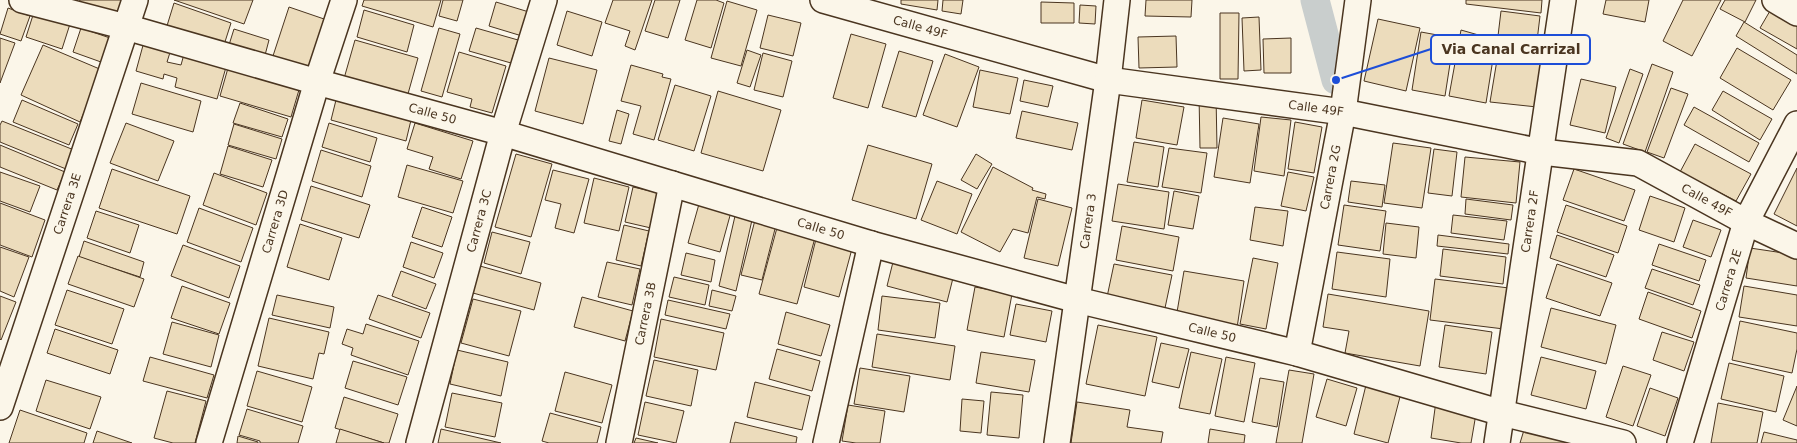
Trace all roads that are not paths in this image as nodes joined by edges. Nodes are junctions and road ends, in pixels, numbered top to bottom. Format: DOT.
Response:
graph roads {
  1 [pos="22,0"];
  2 [pos="135,0"];
  3 [pos="344,0"];
  4 [pos="544,0"];
  5 [pos="823,0"];
  6 [pos="1117,0"];
  7 [pos="1358,0"];
  8 [pos="1563,0"];
  9 [pos="1775,0"];
  10 [pos="1797,13"];
  11 [pos="126,27"];
  12 [pos="1108,80"];
  13 [pos="316,82"];
  14 [pos="1343,112"];
  15 [pos="1797,124"];
  16 [pos="503,133"];
  17 [pos="1542,152"];
  18 [pos="672,184"];
  19 [pos="1746,222"];
  20 [pos="872,244"];
  21 [pos="1797,246"];
  22 [pos="1077,300"];
  23 [pos="1297,353"];
  24 [pos="0,407"];
  25 [pos="1502,413"];
  26 [pos="209,443"];
  27 [pos="419,443"];
  28 [pos="619,443"];
  29 [pos="826,443"];
  30 [pos="1057,443"];
  31 [pos="1497,443"];
  32 [pos="1623,443"];
  33 [pos="1680,443"];
  1 -- 11 [label="street, Calle 50"];
  2 -- 11 [label="street, Carrera 3E"];
  3 -- 13 [label="street, Carrera 3D"];
  4 -- 16 [label="street, Carrera 3C"];
  5 -- 12 [label="street, Calle 49F"];
  6 -- 12 [label="street, Carrera 3"];
  7 -- 14 [label="street, Carrera 2G"];
  8 -- 17 [label="street, Carrera 2F"];
  9 -- 10 [label="street"];
  11 -- 13 [label="street, Calle 50"];
  11 -- 24 [label="street, Carrera 3E"];
  12 -- 14 [label="street, Calle 49F"];
  12 -- 22 [label="street, Carrera 3"];
  13 -- 16 [label="street, Calle 50"];
  13 -- 26 [label="street, Carrera 3D"];
  14 -- 17 [label="street, Calle 49F"];
  14 -- 23 [label="street, Carrera 2G"];
  15 -- 19 [label="street, Carrera 2E"];
  16 -- 18 [label="street, Calle 50"];
  16 -- 27 [label="street, Carrera 3C"];
  17 -- 19 [label="street, Calle 49F"];
  17 -- 25 [label="street, Carrera 2F"];
  18 -- 20 [label="street, Calle 50"];
  18 -- 28 [label="street, Carrera 3B"];
  19 -- 21 [label="street, Calle 49F"];
  19 -- 33 [label="street, Carrera 2E"];
  20 -- 22 [label="street, Calle 50"];
  20 -- 29 [label="street"];
  22 -- 23 [label="street, Calle 50"];
  22 -- 30 [label="street, Carrera 3"];
  23 -- 25 [label="street, Calle 50"];
  25 -- 31 [label="street, Carrera 2F"];
  25 -- 32 [label="street, Calle 50"];
}
